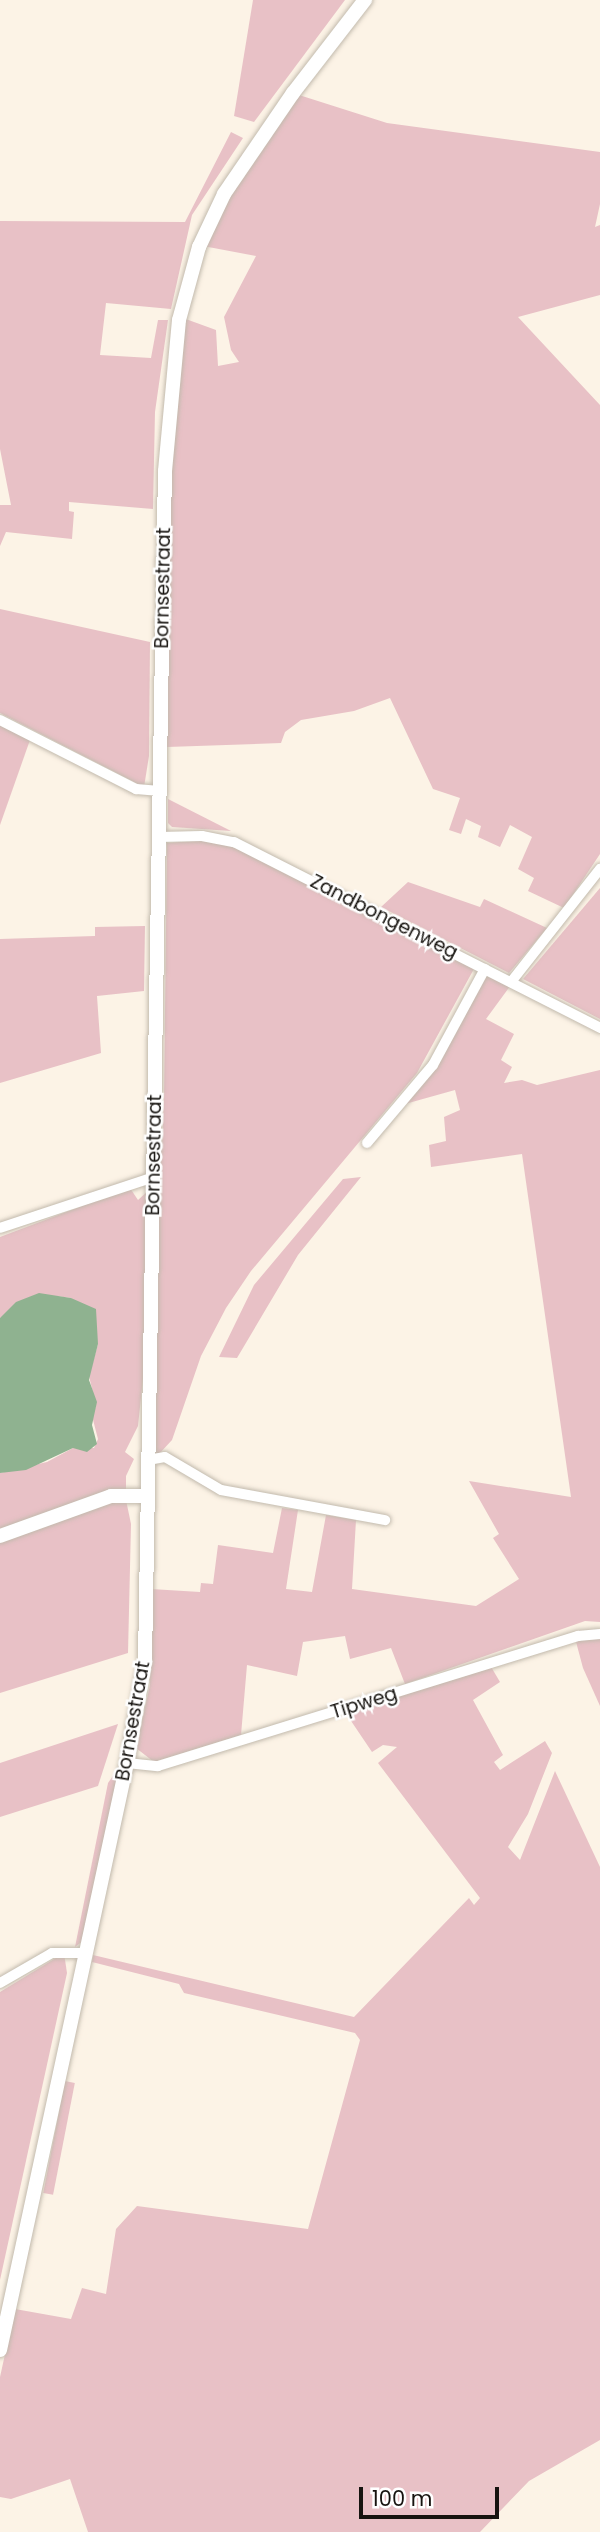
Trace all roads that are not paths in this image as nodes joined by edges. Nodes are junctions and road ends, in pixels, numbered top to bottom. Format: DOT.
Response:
graph roads {
  1 [pos="365,0"];
  2 [pos="0,720"];
  3 [pos="160,791"];
  4 [pos="159,837"];
  5 [pos="600,869"];
  6 [pos="485,969"];
  7 [pos="511,982"];
  8 [pos="600,1028"];
  9 [pos="367,1143"];
  10 [pos="154,1177"];
  11 [pos="0,1228"];
  12 [pos="148,1460"];
  13 [pos="147,1496"];
  14 [pos="385,1520"];
  15 [pos="0,1535"];
  16 [pos="600,1634"];
  17 [pos="127,1763"];
  18 [pos="86,1953"];
  19 [pos="0,1983"];
  20 [pos="0,2350"];
  1 -- 3 [label="street, Bornsestraat"];
  2 -- 3 [label="street"];
  3 -- 4 [label="street, Bornsestraat"];
  4 -- 6 [label="street, Zandbongenweg"];
  4 -- 10 [label="street, Bornsestraat"];
  5 -- 7 [label="street"];
  6 -- 7 [label="street, Zandbongenweg"];
  6 -- 9 [label="street"];
  7 -- 8 [label="street, Zandbongenweg"];
  10 -- 11 [label="street"];
  10 -- 12 [label="street, Bornsestraat"];
  12 -- 13 [label="street, Bornsestraat"];
  12 -- 14 [label="street"];
  13 -- 15 [label="street"];
  13 -- 17 [label="street, Bornsestraat"];
  16 -- 17 [label="street, Tipweg"];
  17 -- 18 [label="street, Bornsestraat"];
  18 -- 19 [label="street"];
  18 -- 20 [label="street, Bornsestraat"];
}
